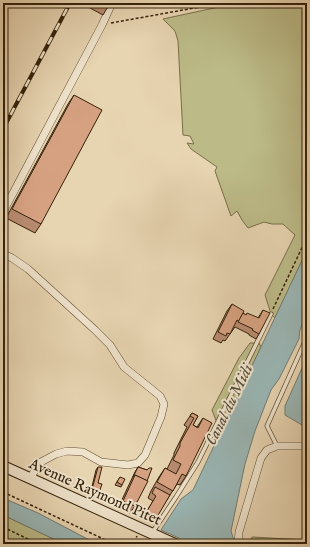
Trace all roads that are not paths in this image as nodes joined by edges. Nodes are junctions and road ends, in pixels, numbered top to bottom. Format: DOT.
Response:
graph roads {
  1 [pos="112,3"];
  2 [pos="3,212"];
  3 [pos="3,254"];
  4 [pos="270,314"];
  5 [pos="307,337"];
  6 [pos="277,446"];
  7 [pos="307,446"];
  8 [pos="3,466"];
  9 [pos="30,479"];
  10 [pos="151,534"];
  11 [pos="175,544"];
  12 [pos="238,544"];
  1 -- 2 [label="street"];
  3 -- 9 [label="street"];
  4 -- 10 [label="lane"];
  5 -- 6 [label="lane"];
  6 -- 7 [label="street"];
  6 -- 12 [label="street"];
  8 -- 9 [label="main road, Avenue Raymond Pitet"];
  9 -- 10 [label="main road, Avenue Raymond Pitet"];
  10 -- 11 [label="main road, Avenue Raymond Pitet"];
}
